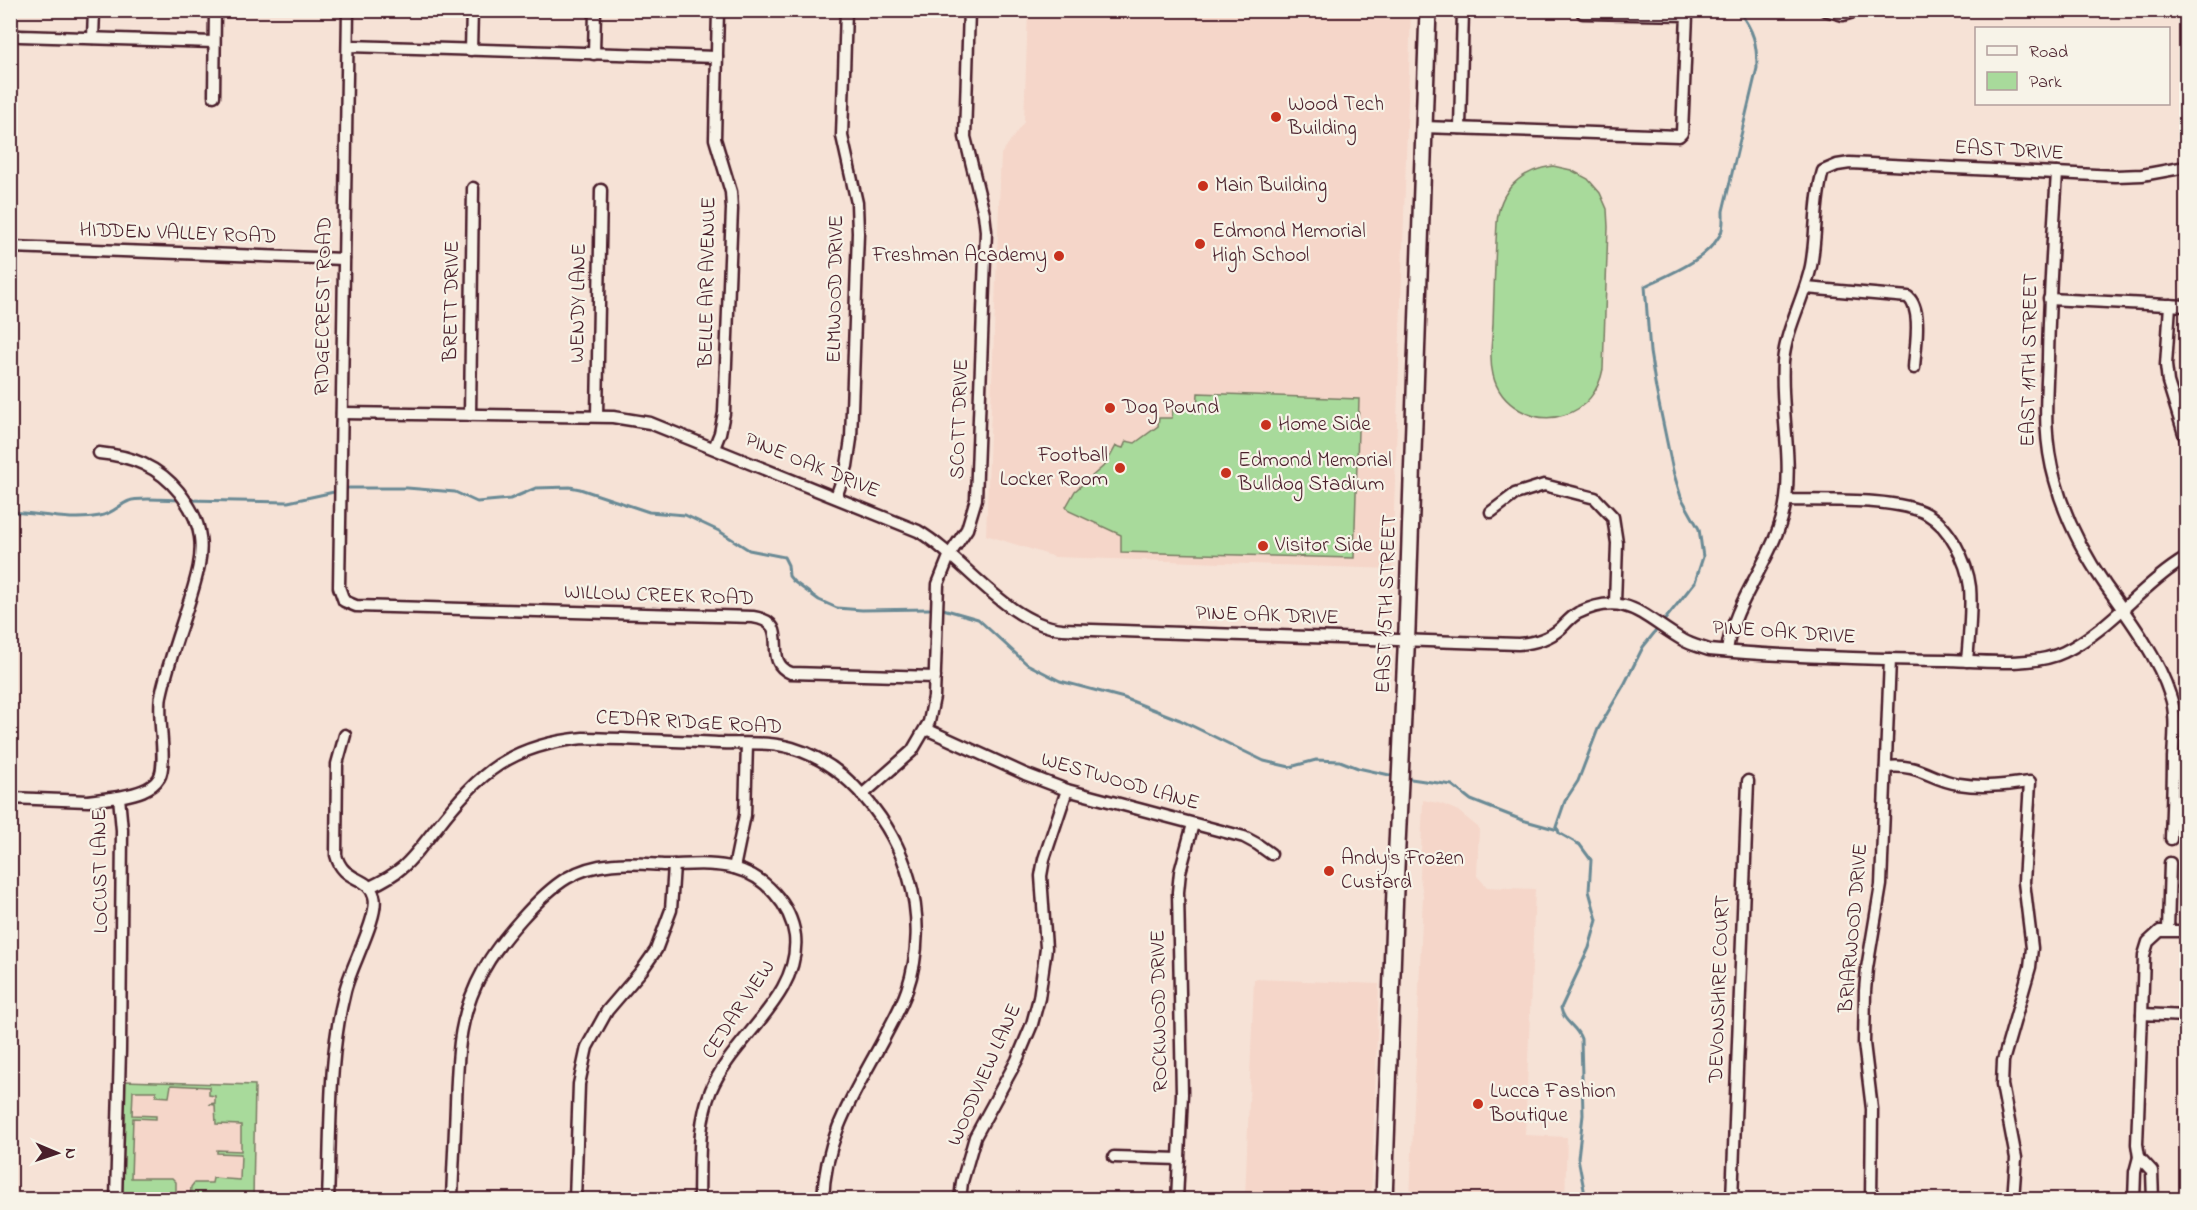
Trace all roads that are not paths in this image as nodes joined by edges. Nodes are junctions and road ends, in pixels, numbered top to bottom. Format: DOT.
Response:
graph roads {
  1 [pos="94,10"];
  2 [pos="215,10"];
  3 [pos="348,10"];
  4 [pos="472,10"];
  5 [pos="595,10"];
  6 [pos="718,10"];
  7 [pos="846,10"];
  8 [pos="969,10"];
  9 [pos="1428,10"];
  10 [pos="1463,10"];
  11 [pos="1581,10"];
  12 [pos="1825,10"];
  13 [pos="1860,10"];
  14 [pos="10,34"];
  15 [pos="93,38"];
  16 [pos="214,42"];
  17 [pos="348,46"];
  18 [pos="471,50"];
  19 [pos="594,54"];
  20 [pos="717,57"];
  21 [pos="214,96"];
  22 [pos="1423,127"];
  23 [pos="1460,128"];
  24 [pos="2187,166"];
  25 [pos="2057,173"];
  26 [pos="473,188"];
  27 [pos="601,190"];
  28 [pos="10,247"];
  29 [pos="344,259"];
  30 [pos="1806,288"];
  31 [pos="2049,299"];
  32 [pos="2170,305"];
  33 [pos="2187,306"];
  34 [pos="1914,368"];
  35 [pos="342,413"];
  36 [pos="470,415"];
  37 [pos="597,416"];
  38 [pos="2187,440"];
  39 [pos="714,448"];
  40 [pos="99,453"];
  41 [pos="836,497"];
  42 [pos="1786,500"];
  43 [pos="1491,512"];
  44 [pos="950,554"];
  45 [pos="2187,558"];
  46 [pos="344,601"];
  47 [pos="1615,604"];
  48 [pos="2124,609"];
  49 [pos="1407,640"];
  50 [pos="1727,651"];
  51 [pos="1890,659"];
  52 [pos="1967,661"];
  53 [pos="935,677"];
  54 [pos="926,729"];
  55 [pos="345,735"];
  56 [pos="747,744"];
  57 [pos="1886,767"];
  58 [pos="1748,781"];
  59 [pos="1067,790"];
  60 [pos="862,795"];
  61 [pos="119,797"];
  62 [pos="10,798"];
  63 [pos="1193,824"];
  64 [pos="2171,839"];
  65 [pos="1271,854"];
  66 [pos="2170,863"];
  67 [pos="675,865"];
  68 [pos="734,868"];
  69 [pos="370,887"];
  70 [pos="2168,930"];
  71 [pos="2187,931"];
  72 [pos="2142,1014"];
  73 [pos="2187,1016"];
  74 [pos="1114,1157"];
  75 [pos="2139,1157"];
  76 [pos="1179,1159"];
  77 [pos="116,1200"];
  78 [pos="328,1200"];
  79 [pos="452,1200"];
  80 [pos="575,1200"];
  81 [pos="699,1200"];
  82 [pos="823,1200"];
  83 [pos="960,1200"];
  84 [pos="1177,1200"];
  85 [pos="1384,1200"];
  86 [pos="1732,1200"];
  87 [pos="1871,1200"];
  88 [pos="2013,1200"];
  89 [pos="2134,1200"];
  90 [pos="2153,1200"];
  1 -- 15 [label="street"];
  2 -- 16 [label="street"];
  3 -- 17 [label="street, RIDGECREST ROAD"];
  4 -- 18 [label="street"];
  5 -- 19 [label="street"];
  6 -- 20 [label="street, BELLE AIR AVENUE"];
  7 -- 41 [label="street, ELMWOOD DRIVE"];
  8 -- 44 [label="street, SCOTT DRIVE"];
  9 -- 22 [label="main road, EAST 15TH STREET"];
  10 -- 23 [label="street"];
  11 -- 23 [label="street"];
  12 -- 13 [label="street"];
  14 -- 15 [label="street"];
  15 -- 16 [label="street"];
  16 -- 21 [label="street"];
  17 -- 18 [label="street"];
  17 -- 29 [label="street, RIDGECREST ROAD"];
  18 -- 19 [label="street"];
  19 -- 20 [label="street"];
  20 -- 39 [label="street, BELLE AIR AVENUE"];
  22 -- 23 [label="street"];
  22 -- 49 [label="main road, EAST 15TH STREET"];
  24 -- 25 [label="street, EAST DRIVE"];
  25 -- 30 [label="street, EAST DRIVE"];
  25 -- 31 [label="street, EAST 11TH STREET"];
  26 -- 36 [label="street, BRETT DRIVE"];
  27 -- 37 [label="street, WENDY LANE"];
  28 -- 29 [label="street, HIDDEN VALLEY ROAD"];
  29 -- 35 [label="street, RIDGECREST ROAD"];
  30 -- 34 [label="street"];
  30 -- 42 [label="street"];
  31 -- 32 [label="street"];
  31 -- 48 [label="street, EAST 11TH STREET"];
  32 -- 33 [label="street"];
  32 -- 38 [label="street"];
  35 -- 36 [label="street, PINE OAK DRIVE"];
  35 -- 46 [label="street, RIDGECREST ROAD"];
  36 -- 37 [label="street, PINE OAK DRIVE"];
  37 -- 39 [label="street, PINE OAK DRIVE"];
  39 -- 41 [label="street, PINE OAK DRIVE"];
  40 -- 61 [label="street, LOCUST LANE"];
  41 -- 44 [label="street, PINE OAK DRIVE"];
  42 -- 50 [label="street"];
  42 -- 52 [label="street"];
  43 -- 47 [label="street"];
  44 -- 49 [label="street, PINE OAK DRIVE"];
  44 -- 53 [label="street, SCOTT DRIVE"];
  45 -- 48 [label="street, PINE OAK DRIVE"];
  46 -- 53 [label="street, WILLOW CREEK ROAD"];
  47 -- 49 [label="street, PINE OAK DRIVE"];
  47 -- 50 [label="street, PINE OAK DRIVE"];
  48 -- 52 [label="street, PINE OAK DRIVE"];
  48 -- 64 [label="street, EAST 11TH STREET"];
  49 -- 85 [label="main road, EAST 15TH STREET"];
  50 -- 51 [label="street, PINE OAK DRIVE"];
  51 -- 52 [label="street, PINE OAK DRIVE"];
  51 -- 57 [label="street, BRIARWOOD DRIVE"];
  53 -- 54 [label="street, SCOTT DRIVE"];
  54 -- 59 [label="street, WESTWOOD LANE"];
  54 -- 60 [label="street, SCOTT DRIVE"];
  55 -- 69 [label="street"];
  56 -- 60 [label="street, CEDAR RIDGE ROAD"];
  56 -- 68 [label="street"];
  56 -- 69 [label="street, CEDAR RIDGE ROAD"];
  57 -- 87 [label="street, BRIARWOOD DRIVE"];
  57 -- 88 [label="street"];
  58 -- 86 [label="street, DEVONSHIRE COURT"];
  59 -- 63 [label="street, WESTWOOD LANE"];
  59 -- 83 [label="street, WOODVIEW LANE"];
  60 -- 82 [label="street, CEDAR RIDGE ROAD"];
  61 -- 62 [label="street"];
  61 -- 77 [label="street, LOCUST LANE"];
  63 -- 65 [label="street, WESTWOOD LANE"];
  63 -- 76 [label="street, ROCKWOOD DRIVE"];
  66 -- 70 [label="street"];
  67 -- 68 [label="street"];
  67 -- 79 [label="street"];
  67 -- 80 [label="street"];
  68 -- 81 [label="street, CEDAR VIEW"];
  69 -- 78 [label="street"];
  70 -- 71 [label="street"];
  70 -- 72 [label="street"];
  72 -- 73 [label="street"];
  72 -- 75 [label="street"];
  74 -- 76 [label="street"];
  75 -- 89 [label="street"];
  75 -- 90 [label="street"];
  76 -- 84 [label="street, ROCKWOOD DRIVE"];
}
